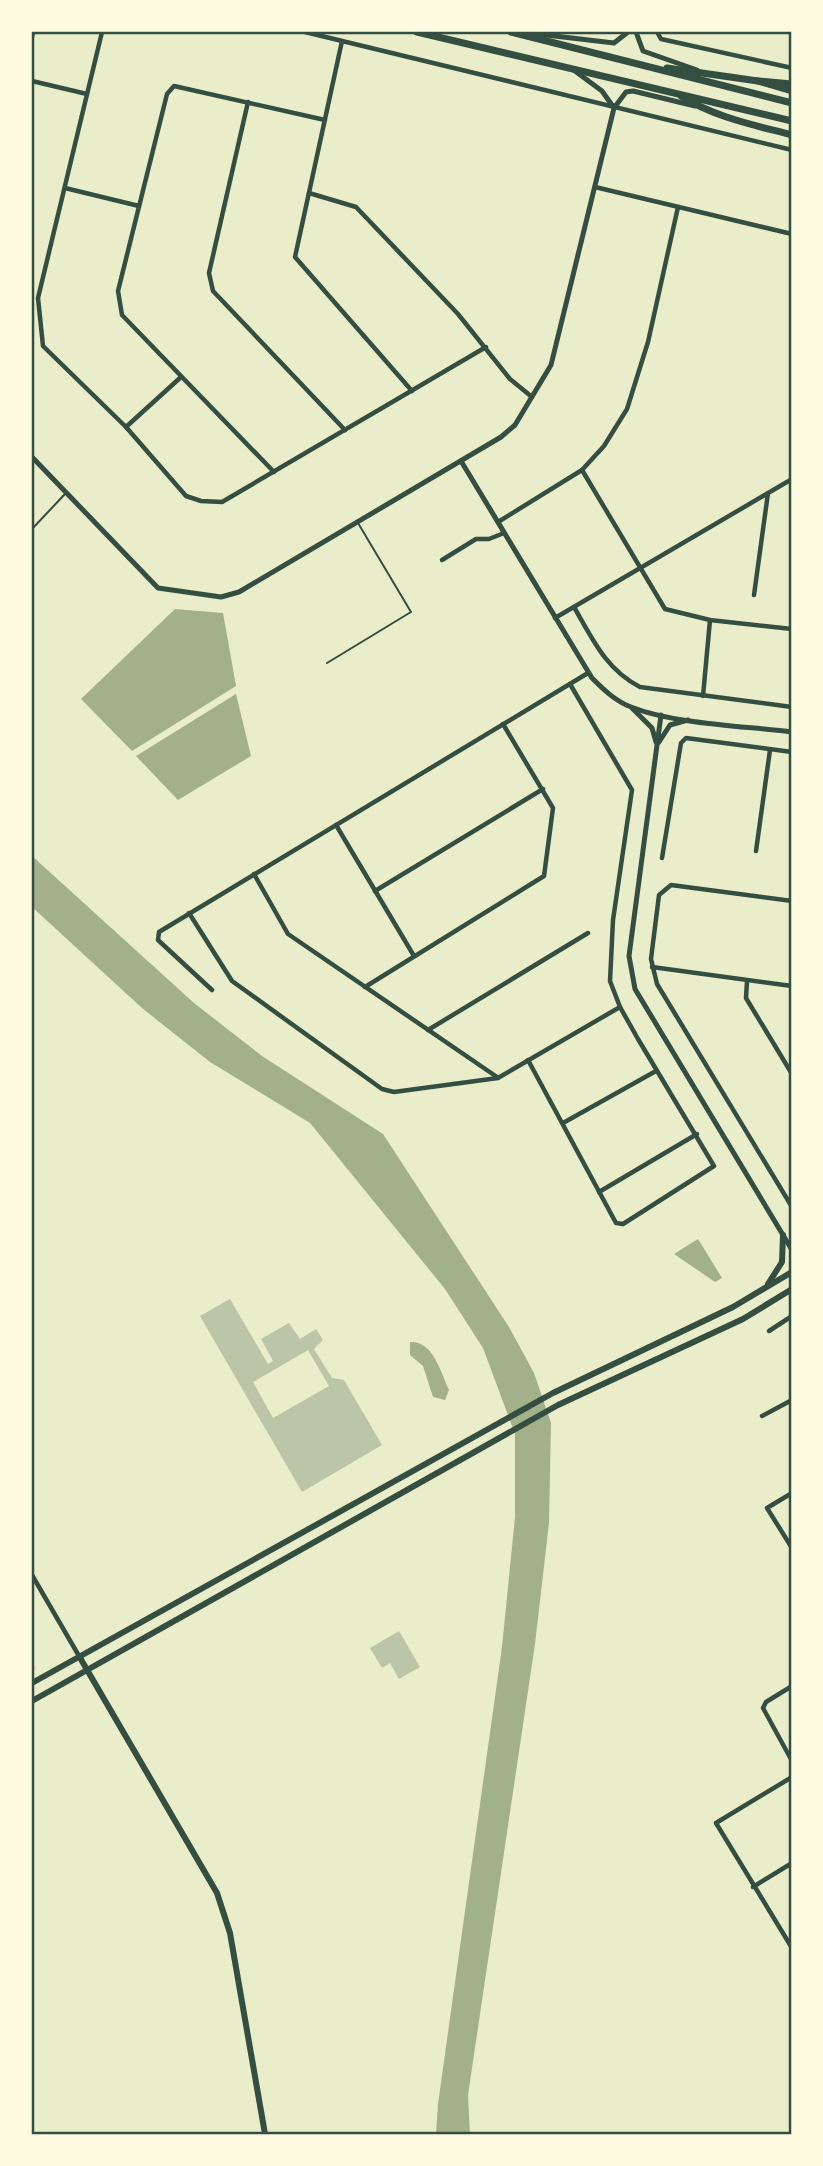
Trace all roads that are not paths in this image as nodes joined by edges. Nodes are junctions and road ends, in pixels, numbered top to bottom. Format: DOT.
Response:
graph roads {
  1 [pos="33,32"];
  2 [pos="102,32"];
  3 [pos="305,32"];
  4 [pos="417,32"];
  5 [pos="511,32"];
  6 [pos="628,32"];
  7 [pos="636,32"];
  8 [pos="656,32"];
  9 [pos="32,37"];
  10 [pos="342,41"];
  11 [pos="625,62"];
  12 [pos="792,68"];
  13 [pos="575,71"];
  14 [pos="710,74"];
  15 [pos="32,81"];
  16 [pos="758,81"];
  17 [pos="792,84"];
  18 [pos="792,91"];
  19 [pos="675,92"];
  20 [pos="87,94"];
  21 [pos="248,102"];
  22 [pos="792,103"];
  23 [pos="698,107"];
  24 [pos="614,108"];
  25 [pos="325,120"];
  26 [pos="792,121"];
  27 [pos="792,135"];
  28 [pos="792,150"];
  29 [pos="595,187"];
  30 [pos="65,188"];
  31 [pos="309,193"];
  32 [pos="139,206"];
  33 [pos="678,207"];
  34 [pos="792,234"];
  35 [pos="486,347"];
  36 [pos="181,377"];
  37 [pos="412,391"];
  38 [pos="533,398"];
  39 [pos="125,428"];
  40 [pos="345,430"];
  41 [pos="32,457"];
  42 [pos="461,461"];
  43 [pos="582,470"];
  44 [pos="274,472"];
  45 [pos="792,479"];
  46 [pos="768,492"];
  47 [pos="66,494"];
  48 [pos="358,522"];
  49 [pos="498,522"];
  50 [pos="32,528"];
  51 [pos="504,533"];
  52 [pos="442,560"];
  53 [pos="639,568"];
  54 [pos="754,595"];
  55 [pos="574,607"];
  56 [pos="555,618"];
  57 [pos="710,620"];
  58 [pos="792,629"];
  59 [pos="327,663"];
  60 [pos="588,673"];
  61 [pos="570,684"];
  62 [pos="703,696"];
  63 [pos="631,707"];
  64 [pos="792,707"];
  65 [pos="661,715"];
  66 [pos="691,719"];
  67 [pos="503,724"];
  68 [pos="792,732"];
  69 [pos="657,745"];
  70 [pos="770,750"];
  71 [pos="792,752"];
  72 [pos="543,789"];
  73 [pos="336,825"];
  74 [pos="756,851"];
  75 [pos="662,858"];
  76 [pos="254,874"];
  77 [pos="375,891"];
  78 [pos="792,901"];
  79 [pos="189,913"];
  80 [pos="588,933"];
  81 [pos="414,956"];
  82 [pos="652,967"];
  83 [pos="747,981"];
  84 [pos="792,986"];
  85 [pos="365,987"];
  86 [pos="212,990"];
  87 [pos="620,1007"];
  88 [pos="428,1030"];
  89 [pos="528,1060"];
  90 [pos="656,1070"];
  91 [pos="792,1074"];
  92 [pos="498,1078"];
  93 [pos="563,1123"];
  94 [pos="697,1134"];
  95 [pos="600,1192"];
  96 [pos="792,1207"];
  97 [pos="783,1235"];
  98 [pos="792,1239"];
  99 [pos="792,1250"];
  100 [pos="792,1272"];
  101 [pos="764,1288"];
  102 [pos="792,1289"];
  103 [pos="792,1316"];
  104 [pos="769,1331"];
  105 [pos="792,1400"];
  106 [pos="762,1416"];
  107 [pos="792,1493"];
  108 [pos="792,1548"];
  109 [pos="32,1575"];
  110 [pos="79,1656"];
  111 [pos="87,1670"];
  112 [pos="32,1683"];
  113 [pos="792,1686"];
  114 [pos="32,1701"];
  115 [pos="792,1761"];
  116 [pos="792,1777"];
  117 [pos="792,1863"];
  118 [pos="753,1887"];
  119 [pos="792,1948"];
  120 [pos="265,2134"];
  1 -- 9 [label="street"];
  2 -- 20 [label="street"];
  3 -- 10 [label="street"];
  4 -- 13 [label="highway"];
  5 -- 6 [label="street"];
  5 -- 11 [label="highway"];
  7 -- 14 [label="street"];
  8 -- 12 [label="street"];
  10 -- 24 [label="street"];
  10 -- 25 [label="street"];
  11 -- 14 [label="highway"];
  11 -- 22 [label="highway"];
  13 -- 19 [label="highway"];
  13 -- 24 [label="street"];
  14 -- 16 [label="highway"];
  15 -- 20 [label="street"];
  16 -- 17 [label="highway"];
  16 -- 18 [label="highway"];
  19 -- 23 [label="highway"];
  19 -- 26 [label="highway"];
  20 -- 30 [label="street"];
  21 -- 25 [label="street"];
  21 -- 32 [label="street"];
  21 -- 40 [label="street"];
  23 -- 24 [label="street"];
  23 -- 27 [label="highway"];
  24 -- 28 [label="street"];
  24 -- 29 [label="street"];
  25 -- 31 [label="street"];
  29 -- 33 [label="street"];
  29 -- 38 [label="street"];
  30 -- 32 [label="street"];
  30 -- 39 [label="street"];
  31 -- 35 [label="street"];
  31 -- 37 [label="street"];
  32 -- 36 [label="street"];
  33 -- 34 [label="street"];
  33 -- 43 [label="street"];
  35 -- 37 [label="street"];
  35 -- 38 [label="street"];
  36 -- 39 [label="street"];
  36 -- 44 [label="street"];
  37 -- 40 [label="street"];
  38 -- 42 [label="street"];
  39 -- 44 [label="street"];
  40 -- 44 [label="street"];
  41 -- 47 [label="street"];
  42 -- 48 [label="street"];
  42 -- 49 [label="street"];
  43 -- 49 [label="street"];
  43 -- 53 [label="street"];
  45 -- 46 [label="street"];
  46 -- 53 [label="street"];
  46 -- 54 [label="street"];
  47 -- 48 [label="street"];
  47 -- 50 [label="lane"];
  48 -- 59 [label="lane"];
  49 -- 51 [label="street"];
  51 -- 52 [label="street"];
  51 -- 56 [label="street"];
  53 -- 55 [label="street"];
  53 -- 57 [label="street"];
  55 -- 56 [label="street"];
  55 -- 62 [label="street"];
  56 -- 60 [label="street"];
  57 -- 58 [label="street"];
  57 -- 62 [label="street"];
  60 -- 61 [label="street"];
  60 -- 63 [label="street"];
  61 -- 67 [label="street"];
  61 -- 87 [label="street"];
  62 -- 64 [label="street"];
  63 -- 65 [label="street"];
  63 -- 69 [label="street"];
  65 -- 66 [label="street"];
  65 -- 69 [label="street"];
  66 -- 68 [label="street"];
  66 -- 69 [label="street"];
  67 -- 72 [label="street"];
  67 -- 73 [label="street"];
  69 -- 97 [label="street"];
  70 -- 71 [label="street"];
  70 -- 74 [label="street"];
  70 -- 75 [label="street"];
  72 -- 77 [label="street"];
  72 -- 81 [label="street"];
  73 -- 76 [label="street"];
  73 -- 77 [label="street"];
  76 -- 79 [label="street"];
  76 -- 85 [label="street"];
  77 -- 81 [label="street"];
  78 -- 82 [label="street"];
  79 -- 86 [label="street"];
  79 -- 92 [label="street"];
  80 -- 88 [label="street"];
  81 -- 85 [label="street"];
  82 -- 83 [label="street"];
  82 -- 96 [label="street"];
  83 -- 84 [label="street"];
  83 -- 91 [label="street"];
  85 -- 88 [label="street"];
  87 -- 89 [label="street"];
  87 -- 90 [label="street"];
  88 -- 92 [label="street"];
  89 -- 92 [label="street"];
  89 -- 93 [label="street"];
  90 -- 93 [label="street"];
  90 -- 94 [label="street"];
  93 -- 95 [label="street"];
  94 -- 95 [label="street"];
  94 -- 95 [label="street"];
  97 -- 98 [label="main road"];
  97 -- 99 [label="street"];
  97 -- 101 [label="main road"];
  100 -- 101 [label="main road"];
  101 -- 110 [label="main road"];
  102 -- 111 [label="main road"];
  103 -- 104 [label="street"];
  105 -- 106 [label="street"];
  107 -- 108 [label="street"];
  109 -- 110 [label="street"];
  110 -- 111 [label="main road"];
  110 -- 112 [label="main road"];
  111 -- 114 [label="main road"];
  111 -- 120 [label="main road"];
  113 -- 115 [label="street"];
  116 -- 118 [label="street"];
  117 -- 118 [label="street"];
  118 -- 119 [label="street"];
}
